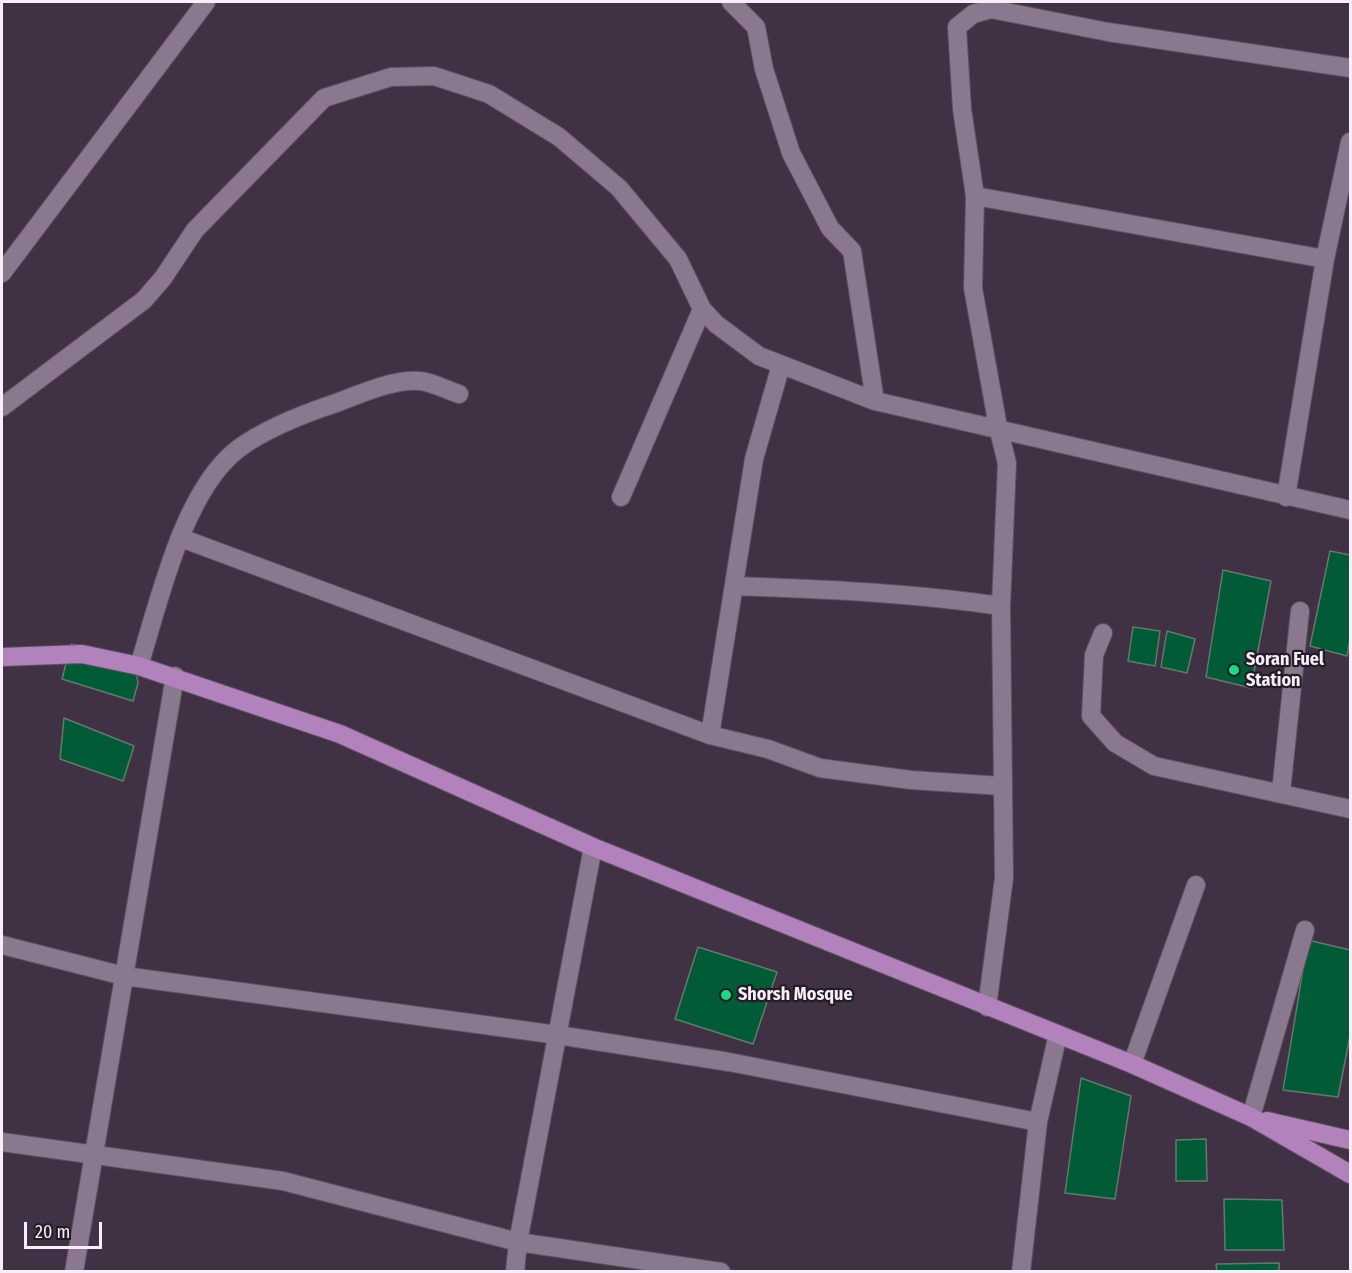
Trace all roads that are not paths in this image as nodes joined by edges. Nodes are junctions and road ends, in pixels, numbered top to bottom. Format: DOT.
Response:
graph roads {
  1 [pos="206,2"];
  2 [pos="731,2"];
  3 [pos="1350,68"];
  4 [pos="1350,142"];
  5 [pos="975,196"];
  6 [pos="1325,259"];
  7 [pos="2,273"];
  8 [pos="702,309"];
  9 [pos="781,365"];
  10 [pos="459,394"];
  11 [pos="875,401"];
  12 [pos="2,407"];
  13 [pos="998,427"];
  14 [pos="621,497"];
  15 [pos="1286,497"];
  16 [pos="1350,510"];
  17 [pos="181,537"];
  18 [pos="734,585"];
  19 [pos="1001,606"];
  20 [pos="1300,610"];
  21 [pos="1103,633"];
  22 [pos="2,657"];
  23 [pos="139,666"];
  24 [pos="175,676"];
  25 [pos="710,735"];
  26 [pos="1002,786"];
  27 [pos="1281,792"];
  28 [pos="1350,809"];
  29 [pos="593,847"];
  30 [pos="1196,885"];
  31 [pos="1305,930"];
  32 [pos="2,945"];
  33 [pos="124,976"];
  34 [pos="987,1006"];
  35 [pos="1058,1034"];
  36 [pos="558,1035"];
  37 [pos="1132,1064"];
  38 [pos="1251,1117"];
  39 [pos="1038,1122"];
  40 [pos="1350,1140"];
  41 [pos="2,1143"];
  42 [pos="94,1155"];
  43 [pos="1350,1174"];
  44 [pos="518,1242"];
  45 [pos="74,1272"];
  46 [pos="515,1272"];
  47 [pos="721,1272"];
  48 [pos="1021,1272"];
  1 -- 7 [label="street"];
  2 -- 11 [label="street"];
  3 -- 5 [label="street"];
  4 -- 6 [label="street"];
  5 -- 6 [label="street"];
  5 -- 13 [label="street"];
  6 -- 15 [label="street"];
  8 -- 9 [label="street"];
  8 -- 12 [label="street"];
  8 -- 14 [label="street"];
  9 -- 11 [label="street"];
  9 -- 18 [label="street"];
  10 -- 17 [label="street"];
  11 -- 13 [label="street"];
  13 -- 15 [label="street"];
  13 -- 19 [label="street"];
  15 -- 16 [label="street"];
  17 -- 23 [label="street"];
  17 -- 25 [label="street"];
  18 -- 19 [label="street"];
  18 -- 25 [label="street"];
  19 -- 26 [label="street"];
  20 -- 27 [label="street"];
  21 -- 27 [label="street"];
  22 -- 23 [label="main road"];
  23 -- 24 [label="main road"];
  24 -- 29 [label="main road"];
  24 -- 33 [label="street"];
  25 -- 26 [label="street"];
  26 -- 34 [label="street"];
  27 -- 28 [label="street"];
  29 -- 34 [label="main road"];
  29 -- 36 [label="street"];
  30 -- 37 [label="street"];
  31 -- 38 [label="street"];
  32 -- 33 [label="street"];
  33 -- 36 [label="street"];
  33 -- 42 [label="street"];
  34 -- 35 [label="main road"];
  35 -- 37 [label="main road"];
  35 -- 39 [label="street"];
  36 -- 39 [label="street"];
  36 -- 44 [label="street"];
  37 -- 38 [label="main road"];
  38 -- 40 [label="main road"];
  38 -- 43 [label="main road"];
  39 -- 48 [label="street"];
  41 -- 42 [label="street"];
  42 -- 44 [label="street"];
  42 -- 45 [label="street"];
  44 -- 46 [label="street"];
  44 -- 47 [label="street"];
}
